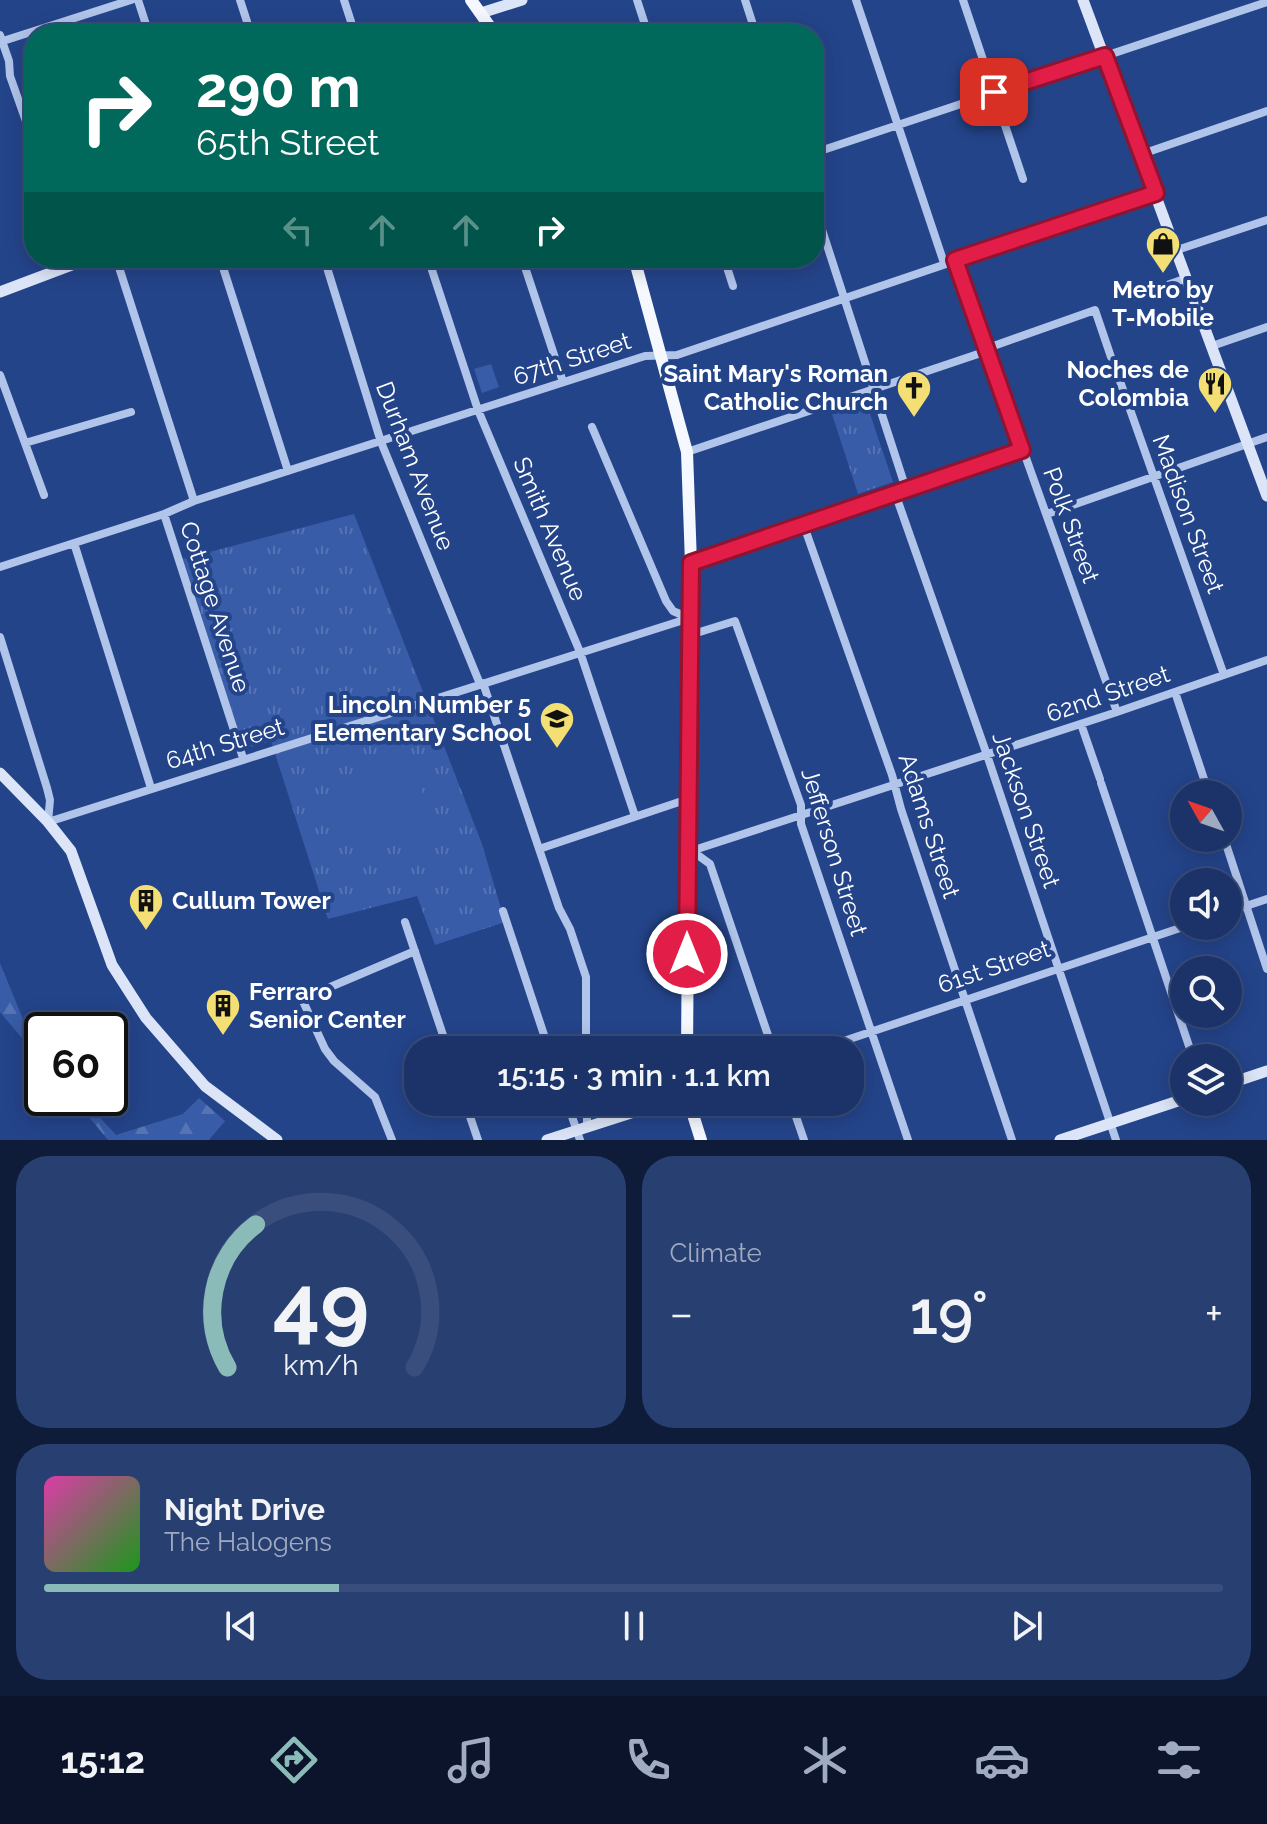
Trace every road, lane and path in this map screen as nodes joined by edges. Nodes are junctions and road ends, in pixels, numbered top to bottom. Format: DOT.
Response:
graph roads {
  1 [pos="131,0"];
  2 [pos="138,0"];
  3 [pos="240,0"];
  4 [pos="344,0"];
  5 [pos="471,0"];
  6 [pos="522,0"];
  7 [pos="637,0"];
  8 [pos="745,0"];
  9 [pos="856,0"];
  10 [pos="963,0"];
  11 [pos="1083,0"];
  12 [pos="1267,2"];
  13 [pos="481,13"];
  14 [pos="49,24"];
  15 [pos="146,24"];
  16 [pos="248,24"];
  17 [pos="352,24"];
  18 [pos="488,24"];
  19 [pos="645,24"];
  20 [pos="753,24"];
  21 [pos="24,31"];
  22 [pos="1,38"];
  23 [pos="1105,56"];
  24 [pos="5,78"];
  25 [pos="994,92"];
  26 [pos="1267,111"];
  27 [pos="24,121"];
  28 [pos="898,124"];
  29 [pos="824,150"];
  30 [pos="1142,154"];
  31 [pos="1023,179"];
  32 [pos="1156,193"];
  33 [pos="1267,220"];
  34 [pos="824,235"];
  35 [pos="1177,250"];
  36 [pos="955,260"];
  37 [pos="944,263"];
  38 [pos="62,268"];
  39 [pos="119,268"];
  40 [pos="223,268"];
  41 [pos="327,268"];
  42 [pos="431,268"];
  43 [pos="525,268"];
  44 [pos="637,268"];
  45 [pos="727,268"];
  46 [pos="1187,278"];
  47 [pos="733,286"];
  48 [pos="0,292"];
  49 [pos="845,297"];
  50 [pos="1133,297"];
  51 [pos="1267,327"];
  52 [pos="1212,346"];
  53 [pos="985,349"];
  54 [pos="659,355"];
  55 [pos="1111,357"];
  56 [pos="1115,367"];
  57 [pos="0,375"];
  58 [pos="563,382"];
  59 [pos="875,389"];
  60 [pos="478,410"];
  61 [pos="131,412"];
  62 [pos="592,427"];
  63 [pos="1267,437"];
  64 [pos="381,442"];
  65 [pos="25,443"];
  66 [pos="1247,444"];
  67 [pos="1022,450"];
  68 [pos="687,452"];
  69 [pos="288,471"];
  70 [pos="1152,476"];
  71 [pos="906,489"];
  72 [pos="895,493"];
  73 [pos="44,495"];
  74 [pos="1267,496"];
  75 [pos="194,501"];
  76 [pos="164,514"];
  77 [pos="1047,514"];
  78 [pos="804,526"];
  79 [pos="74,543"];
  80 [pos="691,563"];
  81 [pos="0,567"];
  82 [pos="690,618"];
  83 [pos="690,635"];
  84 [pos="0,637"];
  85 [pos="580,652"];
  86 [pos="1267,660"];
  87 [pos="1224,675"];
  88 [pos="481,683"];
  89 [pos="1175,692"];
  90 [pos="1117,712"];
  91 [pos="1081,724"];
  92 [pos="987,755"];
  93 [pos="243,758"];
  94 [pos="0,773"];
  95 [pos="1204,780"];
  96 [pos="894,785"];
  97 [pos="151,788"];
  98 [pos="688,799"];
  99 [pos="801,815"];
  100 [pos="635,816"];
  101 [pos="48,822"];
  102 [pos="539,849"];
  103 [pos="688,852"];
  104 [pos="1229,852"];
  105 [pos="1267,899"];
  106 [pos="1246,906"];
  107 [pos="1242,907"];
  108 [pos="503,911"];
  109 [pos="405,922"];
  110 [pos="1170,932"];
  111 [pos="1152,938"];
  112 [pos="415,951"];
  113 [pos="1059,968"];
  114 [pos="1267,969"];
  115 [pos="964,1000"];
  116 [pos="871,1031"];
  117 [pos="443,1036"];
  118 [pos="544,1036"];
  119 [pos="586,1036"];
  120 [pos="687,1036"];
  121 [pos="768,1036"];
  122 [pos="857,1036"];
  123 [pos="1188,1044"];
  124 [pos="1267,1071"];
  125 [pos="1242,1079"];
  126 [pos="1170,1104"];
  127 [pos="470,1116"];
  128 [pos="626,1116"];
  129 [pos="693,1116"];
  130 [pos="796,1116"];
  131 [pos="1110,1123"];
  132 [pos="581,1132"];
  133 [pos="277,1140"];
  134 [pos="392,1140"];
  135 [pos="478,1140"];
  136 [pos="547,1140"];
  137 [pos="701,1140"];
  138 [pos="804,1140"];
  139 [pos="908,1140"];
  140 [pos="1012,1140"];
  141 [pos="1060,1140"];
  142 [pos="1116,1140"];
  1 -- 14 [label="street"];
  2 -- 15 [label="street"];
  3 -- 16 [label="street"];
  4 -- 17 [label="street"];
  5 -- 13 [label="main road"];
  6 -- 13 [label="street"];
  7 -- 19 [label="street"];
  8 -- 20 [label="street"];
  9 -- 28 [label="street"];
  10 -- 25 [label="street"];
  11 -- 23 [label="street"];
  12 -- 23 [label="street"];
  13 -- 18 [label="main road"];
  21 -- 22 [label="street"];
  22 -- 24 [label="street"];
  23 -- 25 [label="street"];
  23 -- 30 [label="street"];
  24 -- 27 [label="street"];
  25 -- 28 [label="street"];
  25 -- 31 [label="street"];
  26 -- 30 [label="street"];
  28 -- 29 [label="street"];
  28 -- 37 [label="street"];
  30 -- 32 [label="street"];
  32 -- 35 [label="street"];
  32 -- 36 [label="street, 67th Street"];
  33 -- 35 [label="street"];
  34 -- 49 [label="street"];
  35 -- 46 [label="street"];
  36 -- 37 [label="street, 67th Street"];
  36 -- 53 [label="street, Polk Street"];
  37 -- 49 [label="street, 67th Street"];
  38 -- 48 [label="street"];
  39 -- 75 [label="street"];
  40 -- 69 [label="street"];
  41 -- 64 [label="street, Durham Avenue"];
  42 -- 60 [label="street, Smith Avenue"];
  43 -- 58 [label="street"];
  44 -- 54 [label="main road"];
  45 -- 47 [label="street"];
  46 -- 50 [label="street"];
  46 -- 52 [label="street"];
  49 -- 54 [label="street, 67th Street"];
  49 -- 59 [label="street"];
  51 -- 52 [label="street"];
  52 -- 66 [label="street"];
  53 -- 55 [label="street"];
  53 -- 59 [label="street"];
  53 -- 67 [label="street, Polk Street"];
  54 -- 58 [label="street, 67th Street"];
  54 -- 68 [label="main road"];
  56 -- 70 [label="street, Madison Street"];
  57 -- 65 [label="street"];
  58 -- 60 [label="street, 67th Street"];
  59 -- 68 [label="street"];
  59 -- 71 [label="street"];
  60 -- 64 [label="street, 67th Street"];
  60 -- 85 [label="street, Smith Avenue"];
  61 -- 65 [label="street"];
  62 -- 82 [label="street"];
  63 -- 66 [label="street"];
  64 -- 69 [label="street, 67th Street"];
  64 -- 88 [label="street, Durham Avenue"];
  65 -- 73 [label="street"];
  66 -- 70 [label="street"];
  66 -- 74 [label="street"];
  67 -- 71 [label="street"];
  67 -- 77 [label="street, Polk Street"];
  68 -- 80 [label="main road"];
  69 -- 75 [label="street, 67th Street"];
  70 -- 77 [label="street"];
  70 -- 87 [label="street, Madison Street"];
  71 -- 72 [label="street"];
  72 -- 78 [label="street"];
  72 -- 92 [label="street, Jackson Street"];
  75 -- 76 [label="street, 67th Street"];
  76 -- 79 [label="street, 67th Street"];
  76 -- 93 [label="street, Cottage Avenue"];
  77 -- 90 [label="street, Polk Street"];
  78 -- 80 [label="street"];
  78 -- 96 [label="street, Adams Street"];
  79 -- 81 [label="street, 67th Street"];
  79 -- 97 [label="street"];
  80 -- 82 [label="main road"];
  82 -- 83 [label="main road"];
  82 -- 85 [label="street, 64th Street"];
  83 -- 98 [label="main road"];
  83 -- 99 [label="street, Jefferson Street"];
  84 -- 101 [label="street"];
  85 -- 88 [label="street, 64th Street"];
  85 -- 100 [label="street, Smith Avenue"];
  86 -- 87 [label="street, 62nd Street"];
  87 -- 89 [label="street, 62nd Street"];
  88 -- 93 [label="street, 64th Street"];
  88 -- 102 [label="street, Durham Avenue"];
  89 -- 90 [label="street, 62nd Street"];
  89 -- 95 [label="street"];
  90 -- 91 [label="street, 62nd Street"];
  91 -- 92 [label="street, 62nd Street"];
  91 -- 111 [label="street"];
  92 -- 96 [label="street, 62nd Street"];
  92 -- 113 [label="street, Jackson Street"];
  93 -- 97 [label="street, 64th Street"];
  94 -- 101 [label="street"];
  96 -- 99 [label="street, 62nd Street"];
  96 -- 115 [label="street, Adams Street"];
  97 -- 101 [label="street, 64th Street"];
  98 -- 100 [label="street"];
  98 -- 103 [label="main road"];
  99 -- 103 [label="street, 62nd Street"];
  99 -- 116 [label="street, Jefferson Street"];
  100 -- 102 [label="street"];
  101 -- 133 [label="street"];
  102 -- 119 [label="street, Durham Avenue"];
  103 -- 120 [label="main road"];
  103 -- 121 [label="street"];
  104 -- 106 [label="street"];
  105 -- 106 [label="street"];
  106 -- 107 [label="street"];
  106 -- 114 [label="street"];
  108 -- 118 [label="street"];
  109 -- 112 [label="street"];
  110 -- 111 [label="street, 61st Street"];
  111 -- 113 [label="street, 61st Street"];
  111 -- 123 [label="street"];
  112 -- 117 [label="street"];
  112 -- 134 [label="street"];
  113 -- 115 [label="street, 61st Street"];
  113 -- 131 [label="street, Jackson Street"];
  115 -- 116 [label="street, 61st Street"];
  115 -- 140 [label="street, Adams Street"];
  116 -- 122 [label="street, 61st Street"];
  116 -- 139 [label="street, Jefferson Street"];
  124 -- 125 [label="street"];
  126 -- 131 [label="street"];
  127 -- 135 [label="street"];
  128 -- 132 [label="street"];
  129 -- 137 [label="main road"];
  130 -- 138 [label="street"];
  131 -- 141 [label="street"];
  131 -- 142 [label="street, Jackson Street"];
  132 -- 136 [label="street"];
}
